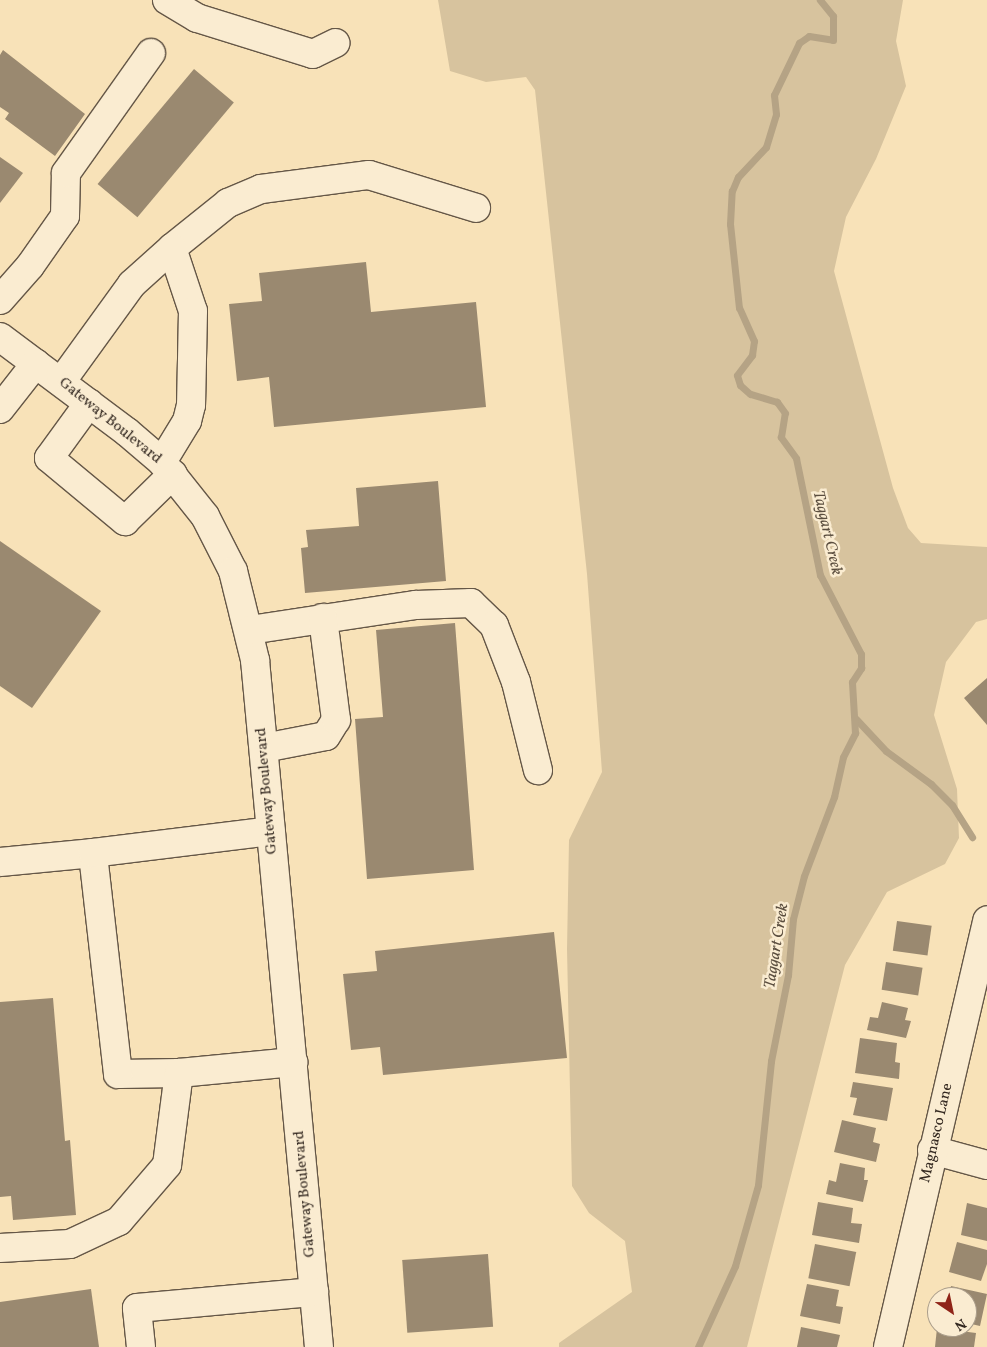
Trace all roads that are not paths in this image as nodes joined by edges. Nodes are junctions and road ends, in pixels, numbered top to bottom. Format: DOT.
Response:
graph roads {
  1 [pos="167,0"];
  2 [pos="336,43"];
  3 [pos="151,53"];
  4 [pos="476,208"];
  5 [pos="172,248"];
  6 [pos="0,300"];
  7 [pos="0,336"];
  8 [pos="36,363"];
  9 [pos="61,382"];
  10 [pos="89,403"];
  11 [pos="0,409"];
  12 [pos="167,468"];
  13 [pos="323,618"];
  14 [pos="250,630"];
  15 [pos="264,748"];
  16 [pos="538,770"];
  17 [pos="271,831"];
  18 [pos="93,853"];
  19 [pos="0,862"];
  20 [pos="987,920"];
  21 [pos="293,1062"];
  22 [pos="179,1073"];
  23 [pos="932,1150"];
  24 [pos="987,1165"];
  25 [pos="0,1248"];
  26 [pos="314,1292"];
  27 [pos="141,1347"];
  28 [pos="319,1347"];
  29 [pos="888,1347"];
  1 -- 2 [label="street"];
  3 -- 6 [label="street"];
  4 -- 5 [label="street"];
  5 -- 9 [label="street"];
  5 -- 12 [label="street"];
  7 -- 8 [label="street, Gateway Boulevard"];
  8 -- 9 [label="street, Gateway Boulevard"];
  8 -- 11 [label="street"];
  9 -- 10 [label="street, Gateway Boulevard"];
  10 -- 12 [label="street, Gateway Boulevard"];
  10 -- 12 [label="street"];
  12 -- 14 [label="street, Gateway Boulevard"];
  13 -- 14 [label="street"];
  13 -- 15 [label="street"];
  13 -- 16 [label="street"];
  14 -- 15 [label="street, Gateway Boulevard"];
  15 -- 17 [label="street, Gateway Boulevard"];
  17 -- 18 [label="street"];
  17 -- 21 [label="street, Gateway Boulevard"];
  18 -- 19 [label="street"];
  18 -- 22 [label="street"];
  20 -- 23 [label="street, Magnasco Lane"];
  21 -- 22 [label="street"];
  21 -- 26 [label="street, Gateway Boulevard"];
  22 -- 25 [label="street"];
  23 -- 24 [label="street"];
  23 -- 29 [label="street, Magnasco Lane"];
  26 -- 27 [label="street"];
  26 -- 28 [label="street, Gateway Boulevard"];
}
